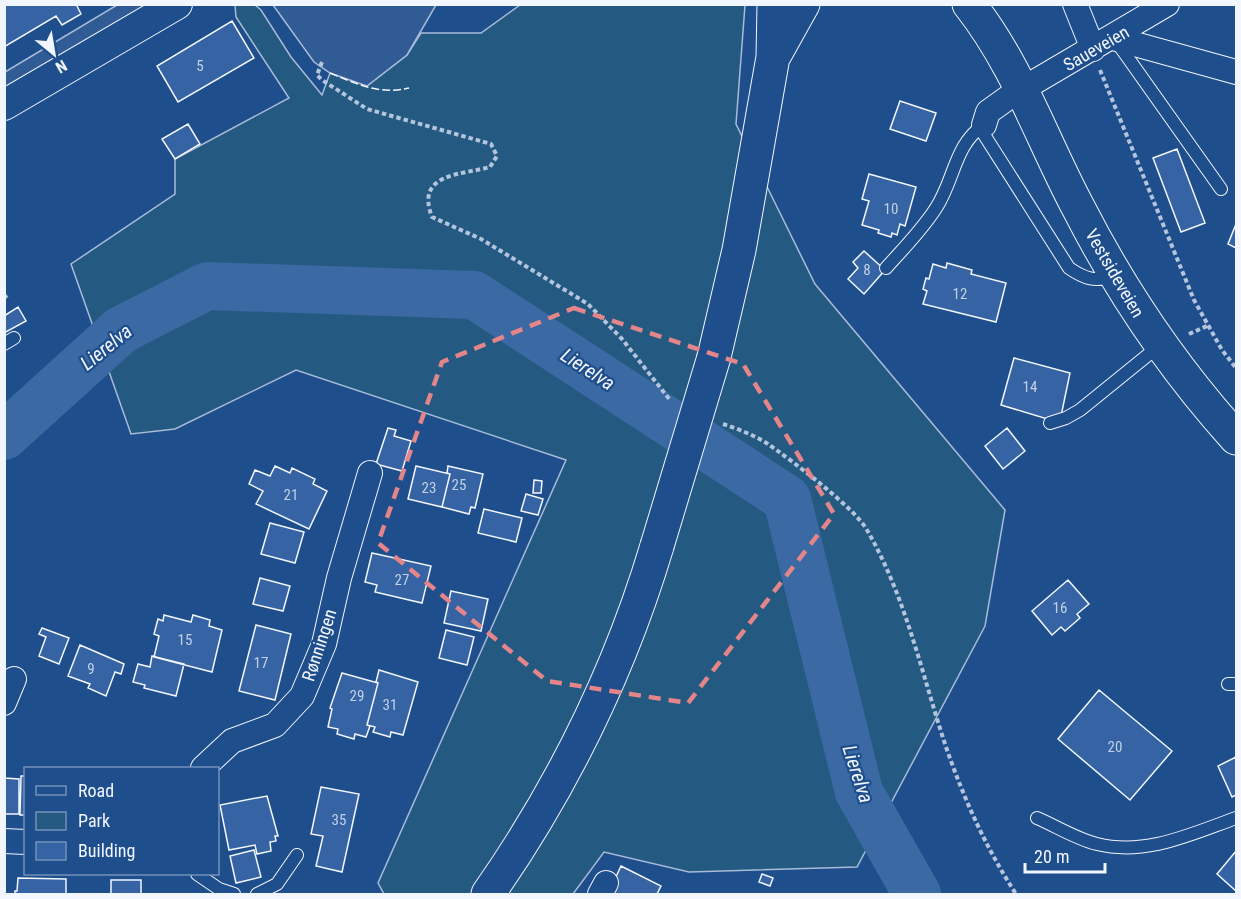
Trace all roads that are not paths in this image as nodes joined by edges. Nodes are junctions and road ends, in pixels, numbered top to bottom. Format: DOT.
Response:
graph roads {
  1 [pos="177,4"];
  2 [pos="774,4"];
  3 [pos="803,4"];
  4 [pos="969,4"];
  5 [pos="1075,4"];
  6 [pos="1167,4"];
  7 [pos="1103,44"];
  8 [pos="773,57"];
  9 [pos="1236,72"];
  10 [pos="1023,90"];
  11 [pos="4,105"];
  12 [pos="984,125"];
  13 [pos="1221,189"];
  14 [pos="886,268"];
  15 [pos="1114,276"];
  16 [pos="1160,346"];
  17 [pos="1050,423"];
  18 [pos="1236,438"];
  19 [pos="370,473"];
  20 [pos="14,679"];
  21 [pos="4,703"];
  22 [pos="204,767"];
  23 [pos="1037,818"];
  24 [pos="1236,818"];
  25 [pos="4,841"];
  26 [pos="24,842"];
  27 [pos="297,855"];
  28 [pos="200,875"];
  29 [pos="234,894"];
  30 [pos="257,894"];
  31 [pos="488,894"];
  1 -- 11 [label="street"];
  2 -- 8 [label="main road"];
  3 -- 8 [label="main road"];
  4 -- 10 [label="main road, Vestsideveien"];
  5 -- 7 [label="street"];
  6 -- 7 [label="street, Saueveien"];
  7 -- 9 [label="street"];
  7 -- 10 [label="street, Saueveien"];
  7 -- 13 [label="lane"];
  8 -- 31 [label="main road, bridge"];
  10 -- 12 [label="street"];
  10 -- 15 [label="main road, Vestsideveien"];
  12 -- 14 [label="lane"];
  12 -- 15 [label="lane"];
  15 -- 16 [label="main road, Vestsideveien"];
  16 -- 17 [label="lane"];
  16 -- 18 [label="main road, Vestsideveien"];
  19 -- 22 [label="street, Rønningen"];
  20 -- 21 [label="street"];
  23 -- 24 [label="lane"];
  25 -- 26 [label="street"];
  27 -- 30 [label="lane"];
  28 -- 29 [label="lane"];
}
